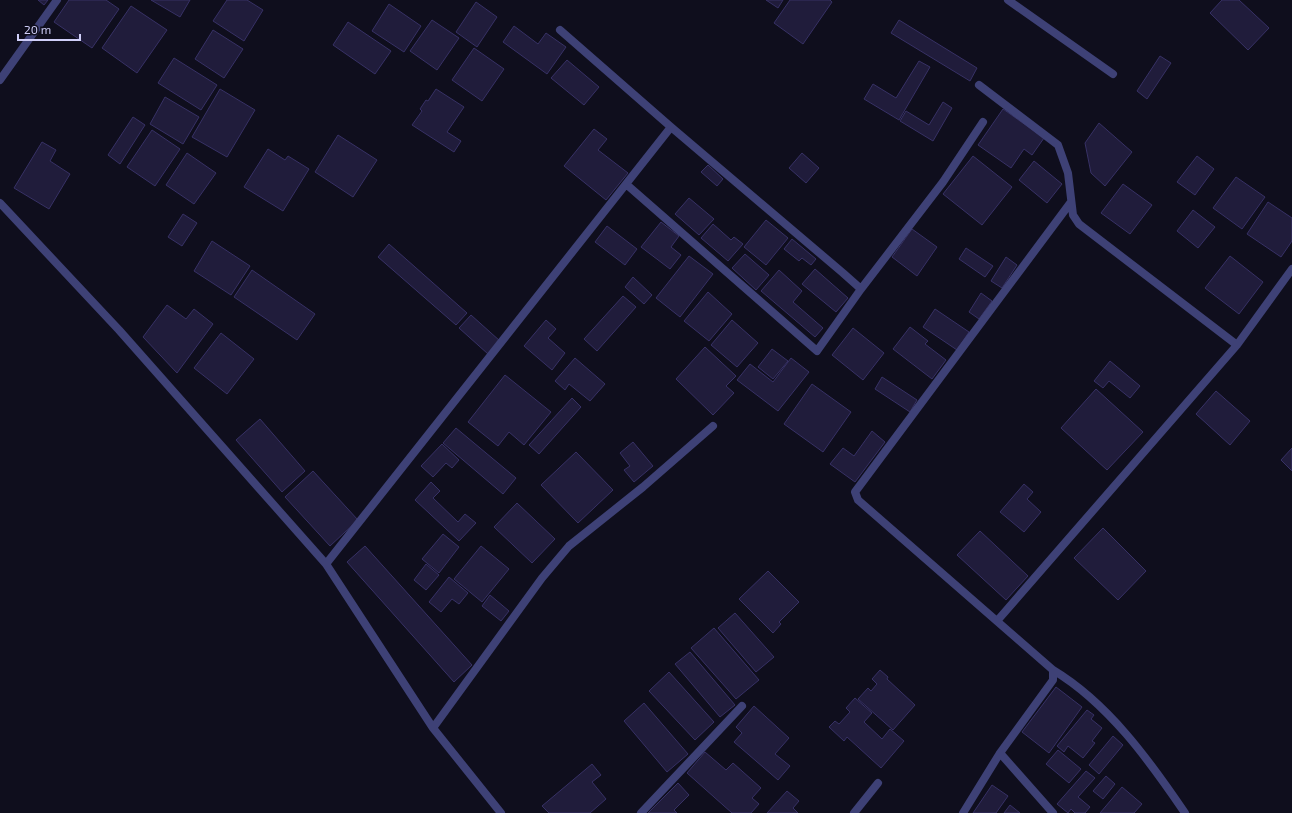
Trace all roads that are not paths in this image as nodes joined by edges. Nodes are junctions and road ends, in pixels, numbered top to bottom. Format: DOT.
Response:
graph roads {
  1 [pos="57,0"];
  2 [pos="1008,0"];
  3 [pos="560,30"];
  4 [pos="1113,74"];
  5 [pos="0,80"];
  6 [pos="979,85"];
  7 [pos="983,122"];
  8 [pos="670,127"];
  9 [pos="626,184"];
  10 [pos="1071,202"];
  11 [pos="0,203"];
  12 [pos="1292,269"];
  13 [pos="861,289"];
  14 [pos="1237,344"];
  15 [pos="713,426"];
  16 [pos="326,564"];
  17 [pos="997,621"];
  18 [pos="1053,670"];
  19 [pos="742,706"];
  20 [pos="433,728"];
  21 [pos="1000,753"];
  22 [pos="878,783"];
  23 [pos="501,813"];
  24 [pos="641,813"];
  25 [pos="854,813"];
  26 [pos="963,813"];
  27 [pos="1053,813"];
  28 [pos="1185,813"];
  1 -- 5 [label="street"];
  2 -- 4 [label="street"];
  3 -- 8 [label="street"];
  6 -- 10 [label="street"];
  7 -- 13 [label="street"];
  8 -- 9 [label="street"];
  8 -- 13 [label="street"];
  9 -- 13 [label="street"];
  9 -- 16 [label="street"];
  10 -- 14 [label="street"];
  10 -- 17 [label="street"];
  11 -- 16 [label="street"];
  12 -- 14 [label="street"];
  14 -- 17 [label="street"];
  15 -- 20 [label="street"];
  16 -- 20 [label="street"];
  17 -- 18 [label="street"];
  18 -- 21 [label="street"];
  18 -- 28 [label="street"];
  19 -- 24 [label="street"];
  20 -- 23 [label="street"];
  21 -- 26 [label="street"];
  21 -- 27 [label="street"];
  22 -- 25 [label="street"];
}
